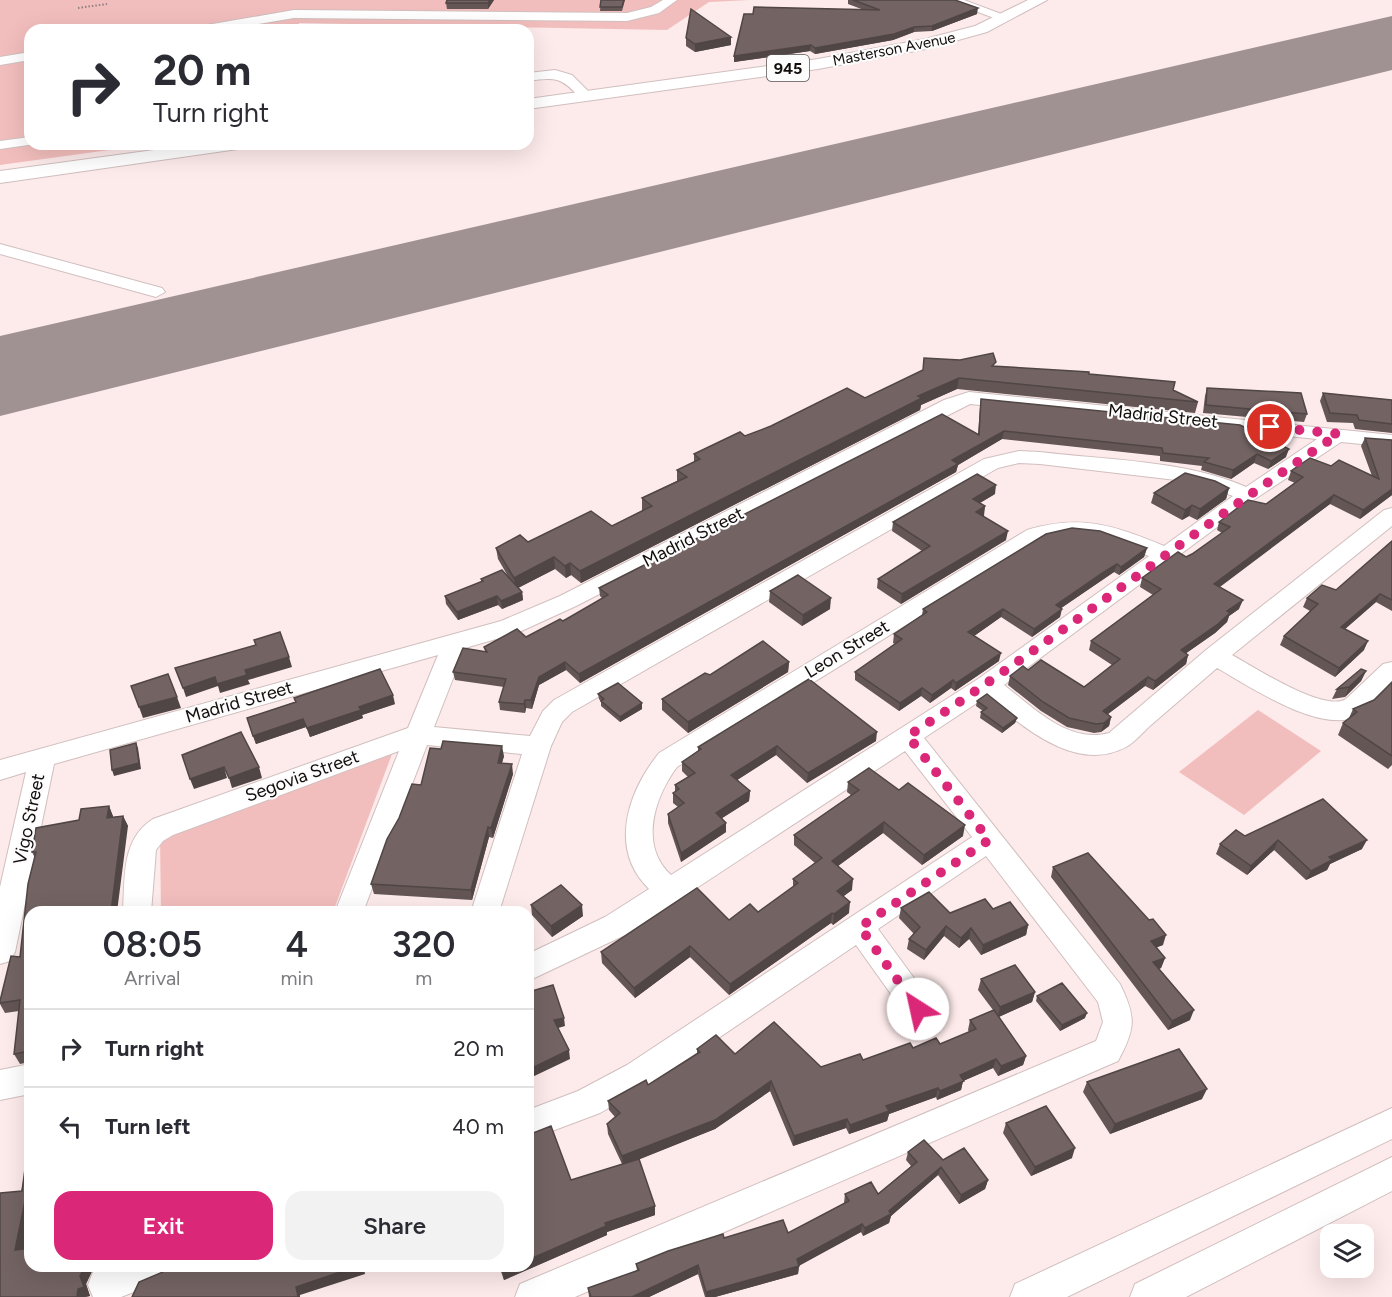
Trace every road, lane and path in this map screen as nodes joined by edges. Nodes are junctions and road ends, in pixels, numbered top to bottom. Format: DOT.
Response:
graph roads {
  1 [pos="283,0"];
  2 [pos="671,0"];
  3 [pos="952,0"];
  4 [pos="1040,0"];
  5 [pos="107,4"];
  6 [pos="78,8"];
  7 [pos="294,14"];
  8 [pos="1006,18"];
  9 [pos="236,24"];
  10 [pos="24,58"];
  11 [pos="0,61"];
  12 [pos="534,76"];
  13 [pos="586,96"];
  14 [pos="534,100"];
  15 [pos="24,142"];
  16 [pos="0,145"];
  17 [pos="195,150"];
  18 [pos="0,177"];
  19 [pos="0,249"];
  20 [pos="156,292"];
  21 [pos="1339,434"];
  22 [pos="1392,441"];
  23 [pos="1248,495"];
  24 [pos="1392,515"];
  25 [pos="1167,555"];
  26 [pos="455,642"];
  27 [pos="1215,656"];
  28 [pos="1392,669"];
  29 [pos="987,685"];
  30 [pos="417,735"];
  31 [pos="908,736"];
  32 [pos="538,746"];
  33 [pos="43,757"];
  34 [pos="0,770"];
  35 [pos="989,840"];
  36 [pos="10,863"];
  37 [pos="669,891"];
  38 [pos="137,906"];
  39 [pos="351,906"];
  40 [pos="487,906"];
  41 [pos="860,927"];
  42 [pos="0,952"];
  43 [pos="534,965"];
  44 [pos="918,1009"];
  45 [pos="24,1079"];
  46 [pos="0,1085"];
  47 [pos="534,1123"];
  48 [pos="1392,1123"];
  49 [pos="1392,1173"];
  50 [pos="138,1272"];
  51 [pos="106,1283"];
  52 [pos="533,1297"];
  53 [pos="1028,1297"];
  54 [pos="1148,1297"];
  1 -- 7 [label="street"];
  2 -- 7 [label="street"];
  3 -- 8 [label="street"];
  4 -- 8 [label="main road, Masterson Avenue / 945"];
  5 -- 6 [label="path"];
  7 -- 9 [label="street"];
  8 -- 13 [label="main road, Masterson Avenue / 945"];
  10 -- 11 [label="street"];
  12 -- 13 [label="street"];
  13 -- 14 [label="main road, Masterson Avenue / 945"];
  15 -- 16 [label="street"];
  17 -- 18 [label="main road"];
  19 -- 20 [label="street"];
  21 -- 22 [label="street, Madrid Street"];
  21 -- 23 [label="street"];
  21 -- 26 [label="street, Madrid Street"];
  23 -- 25 [label="street"];
  23 -- 32 [label="street"];
  24 -- 27 [label="street"];
  25 -- 29 [label="street"];
  25 -- 37 [label="street, Leon Street"];
  26 -- 30 [label="street"];
  26 -- 33 [label="street, Madrid Street"];
  27 -- 28 [label="street"];
  27 -- 29 [label="street"];
  29 -- 31 [label="street"];
  30 -- 32 [label="street, Segovia Street"];
  30 -- 38 [label="street, Segovia Street"];
  30 -- 39 [label="street"];
  31 -- 35 [label="street"];
  31 -- 37 [label="street"];
  32 -- 40 [label="street"];
  33 -- 34 [label="street, Madrid Street"];
  33 -- 36 [label="street, Vigo Street"];
  35 -- 41 [label="street"];
  35 -- 52 [label="street"];
  36 -- 42 [label="street, Vigo Street"];
  37 -- 43 [label="street"];
  41 -- 44 [label="street"];
  41 -- 47 [label="street"];
  45 -- 46 [label="street"];
  48 -- 53 [label="street"];
  49 -- 54 [label="street"];
  50 -- 51 [label="street"];
}
